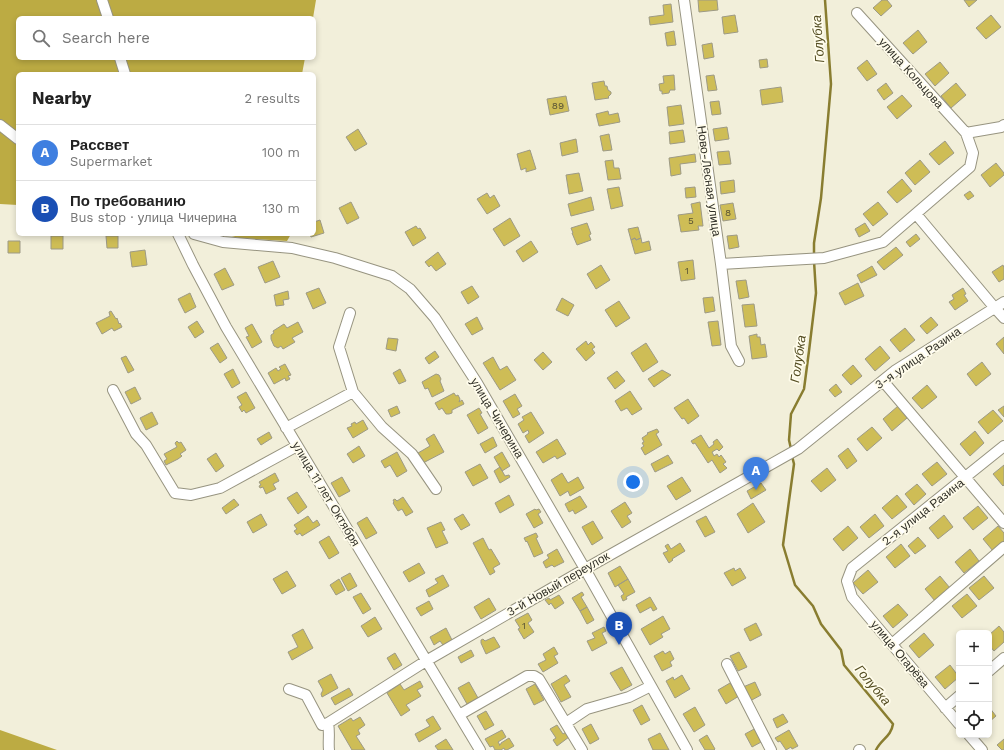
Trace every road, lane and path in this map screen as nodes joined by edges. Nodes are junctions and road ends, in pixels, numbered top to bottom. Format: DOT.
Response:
graph roads {
  1 [pos="102,0"];
  2 [pos="684,0"];
  3 [pos="857,13"];
  4 [pos="107,16"];
  5 [pos="121,60"];
  6 [pos="124,72"];
  7 [pos="0,125"];
  8 [pos="1004,125"];
  9 [pos="966,133"];
  10 [pos="16,137"];
  11 [pos="916,214"];
  12 [pos="179,236"];
  13 [pos="201,236"];
  14 [pos="721,264"];
  15 [pos="1004,302"];
  16 [pos="994,307"];
  17 [pos="350,313"];
  18 [pos="1004,318"];
  19 [pos="739,361"];
  20 [pos="882,381"];
  21 [pos="113,390"];
  22 [pos="353,392"];
  23 [pos="286,428"];
  24 [pos="297,446"];
  25 [pos="1004,446"];
  26 [pos="798,449"];
  27 [pos="966,478"];
  28 [pos="436,489"];
  29 [pos="1004,523"];
  30 [pos="1004,547"];
  31 [pos="585,568"];
  32 [pos="847,581"];
  33 [pos="892,644"];
  34 [pos="1004,658"];
  35 [pos="426,661"];
  36 [pos="727,664"];
  37 [pos="992,668"];
  38 [pos="651,686"];
  39 [pos="289,689"];
  40 [pos="956,699"];
  41 [pos="946,708"];
  42 [pos="459,715"];
  43 [pos="956,720"];
  44 [pos="566,723"];
  45 [pos="325,724"];
  46 [pos="972,738"];
  47 [pos="329,750"];
  48 [pos="480,750"];
  49 [pos="582,750"];
  50 [pos="686,750"];
  51 [pos="771,750"];
  52 [pos="982,750"];
  1 -- 4 [label="street"];
  2 -- 14 [label="street, Ново-Лесная улица"];
  3 -- 9 [label="street, улица Кольцова"];
  5 -- 6 [label="street"];
  7 -- 10 [label="street"];
  8 -- 9 [label="street"];
  9 -- 11 [label="street"];
  11 -- 14 [label="street"];
  11 -- 16 [label="street"];
  12 -- 23 [label="street, улица 11 лет Октября"];
  13 -- 31 [label="street, улица Чичерина"];
  14 -- 19 [label="street, Ново-Лесная улица"];
  15 -- 16 [label="street, 3-я улица Разина"];
  16 -- 18 [label="street"];
  16 -- 20 [label="street, 3-я улица Разина"];
  17 -- 22 [label="street"];
  20 -- 26 [label="street, 3-я улица Разина"];
  20 -- 27 [label="street"];
  21 -- 24 [label="street"];
  22 -- 23 [label="street"];
  22 -- 28 [label="street"];
  23 -- 24 [label="street, улица 11 лет Октября"];
  24 -- 35 [label="street, улица 11 лет Октября"];
  25 -- 27 [label="street, 2-я улица Разина"];
  26 -- 31 [label="street, 3-й Новый переулок"];
  27 -- 29 [label="street"];
  27 -- 32 [label="street, 2-я улица Разина"];
  30 -- 33 [label="street"];
  31 -- 35 [label="street, 3-й Новый переулок"];
  31 -- 38 [label="street, улица Чичерина"];
  32 -- 33 [label="street, улица Огарёва"];
  33 -- 41 [label="street, улица Огарёва"];
  34 -- 37 [label="street"];
  35 -- 42 [label="street, улица 11 лет Октября"];
  35 -- 45 [label="street, 3-й Новый переулок"];
  36 -- 51 [label="street"];
  38 -- 44 [label="street"];
  38 -- 50 [label="street, улица Чичерина"];
  39 -- 45 [label="street"];
  40 -- 41 [label="street"];
  41 -- 43 [label="street, улица Огарёва"];
  42 -- 44 [label="street"];
  42 -- 48 [label="street, улица 11 лет Октября"];
  44 -- 49 [label="street"];
  45 -- 47 [label="street"];
  46 -- 52 [label="street"];
}
